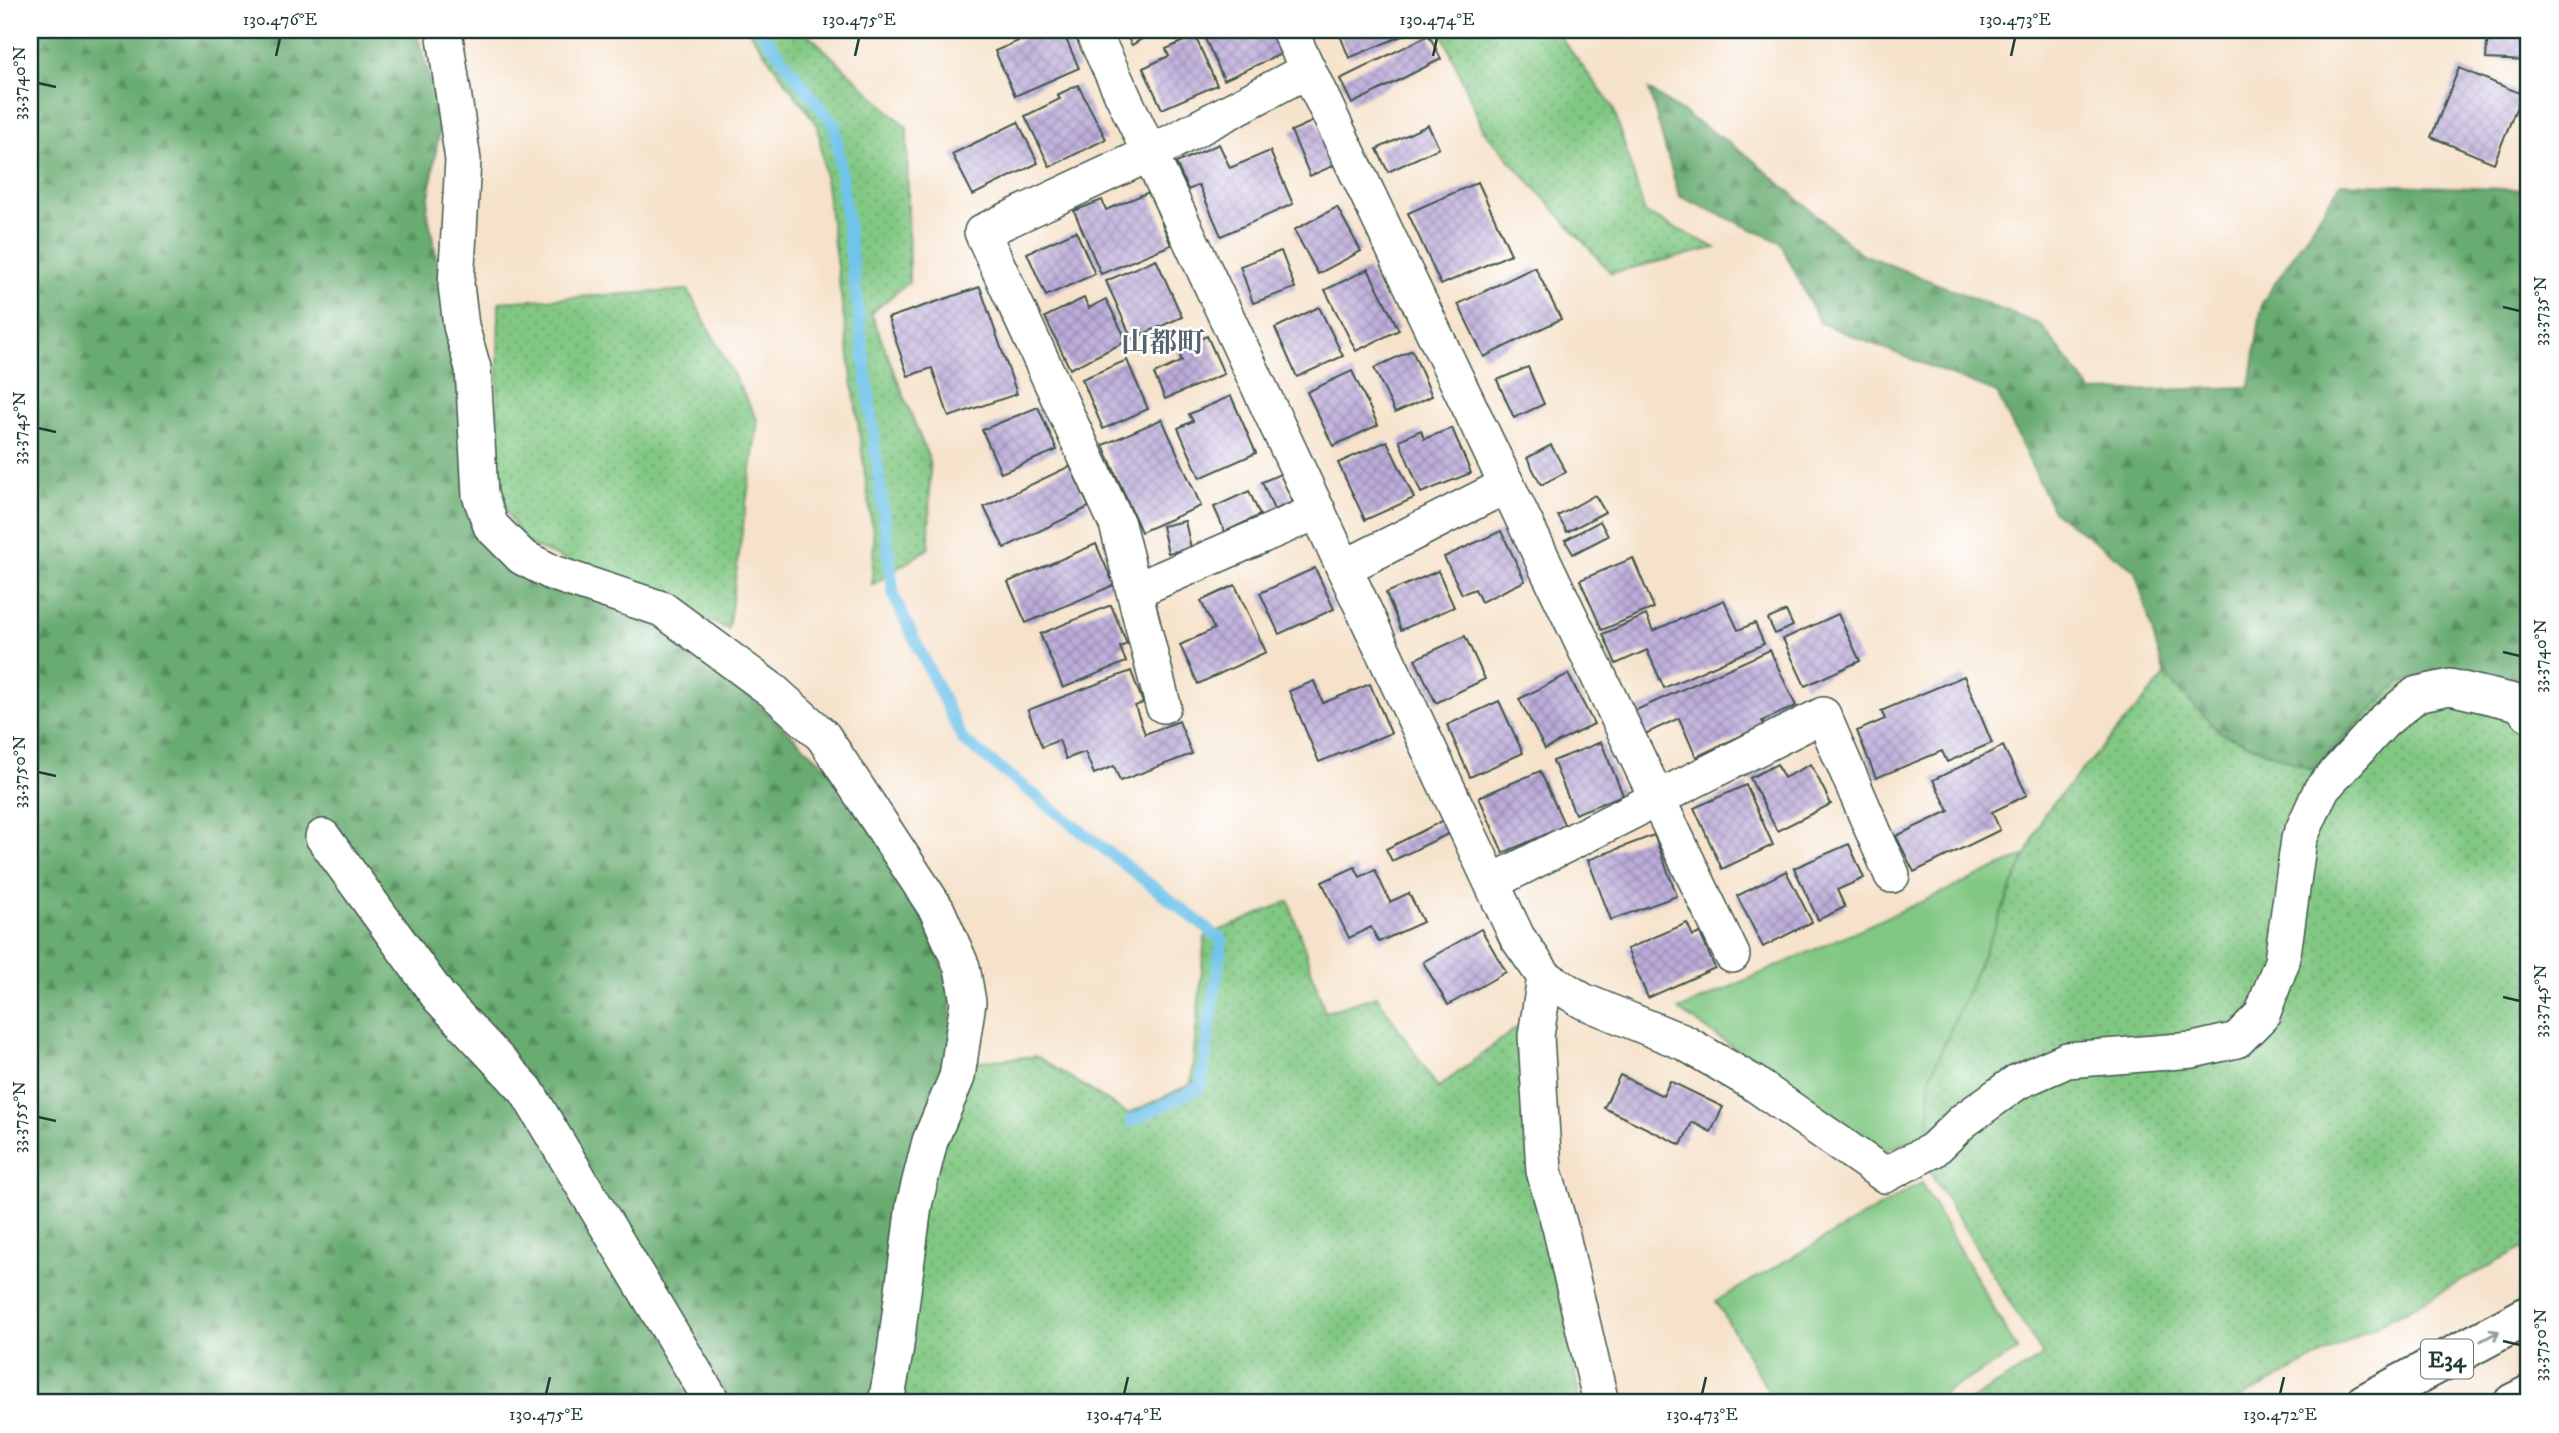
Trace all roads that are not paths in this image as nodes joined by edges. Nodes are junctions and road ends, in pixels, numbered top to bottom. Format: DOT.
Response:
graph roads {
  1 [pos="444,30"];
  2 [pos="1093,30"];
  3 [pos="1289,30"];
  4 [pos="1308,70"];
  5 [pos="1149,154"];
  6 [pos="1507,485"];
  7 [pos="1318,511"];
  8 [pos="1344,568"];
  9 [pos="1134,591"];
  10 [pos="1163,705"];
  11 [pos="2529,714"];
  12 [pos="1657,800"];
  13 [pos="323,836"];
  14 [pos="1892,875"];
  15 [pos="1492,882"];
  16 [pos="1732,955"];
  17 [pos="1545,977"];
  18 [pos="2529,1315"];
  19 [pos="2529,1395"];
  20 [pos="713,1403"];
  21 [pos="886,1403"];
  22 [pos="1601,1403"];
  23 [pos="2365,1403"];
  24 [pos="2513,1403"];
  1 -- 21 [label="street"];
  2 -- 5 [label="street"];
  3 -- 4 [label="street"];
  4 -- 5 [label="street"];
  4 -- 6 [label="street"];
  5 -- 7 [label="street"];
  5 -- 9 [label="street"];
  6 -- 8 [label="street"];
  6 -- 12 [label="street"];
  7 -- 8 [label="street"];
  7 -- 9 [label="street"];
  8 -- 15 [label="street"];
  9 -- 10 [label="street"];
  11 -- 17 [label="street"];
  12 -- 14 [label="street"];
  12 -- 15 [label="street"];
  12 -- 16 [label="street"];
  13 -- 20 [label="street"];
  15 -- 17 [label="street"];
  17 -- 22 [label="street"];
  23 -- 18 [label="highway, E34, one-way"];
  19 -- 24 [label="highway"];
}
